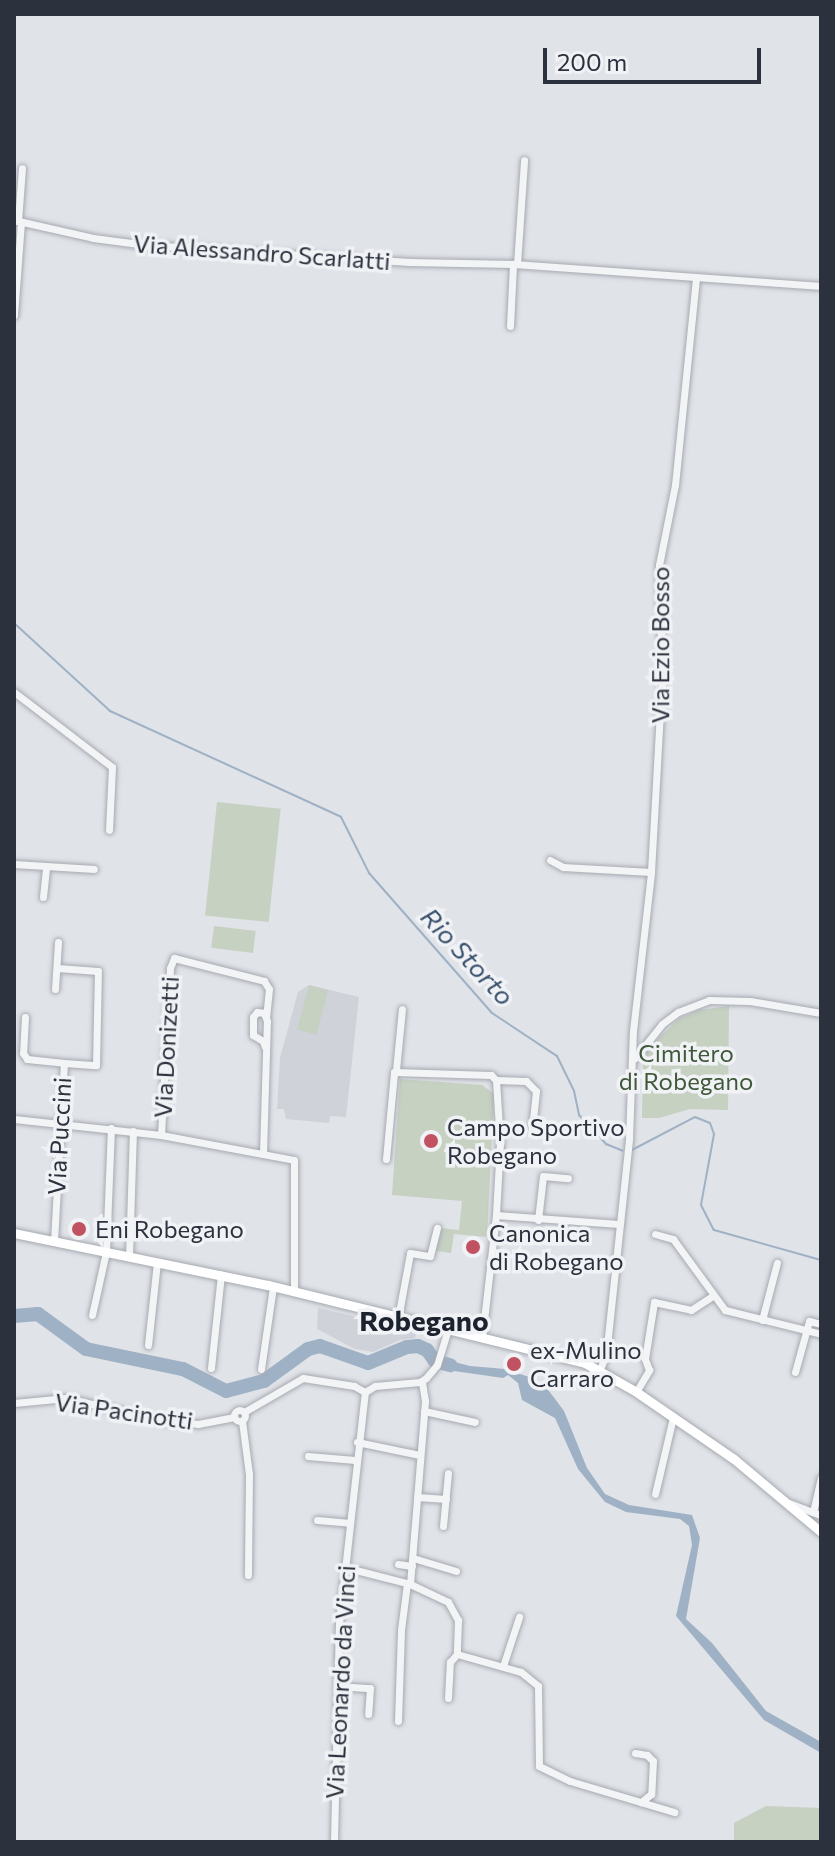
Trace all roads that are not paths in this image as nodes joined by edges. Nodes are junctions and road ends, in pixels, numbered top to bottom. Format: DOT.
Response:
graph roads {
  1 [pos="524,160"];
  2 [pos="22,168"];
  3 [pos="18,221"];
  4 [pos="515,264"];
  5 [pos="696,277"];
  6 [pos="821,286"];
  7 [pos="14,315"];
  8 [pos="510,326"];
  9 [pos="14,692"];
  10 [pos="109,830"];
  11 [pos="550,860"];
  12 [pos="14,864"];
  13 [pos="46,867"];
  14 [pos="94,869"];
  15 [pos="651,872"];
  16 [pos="43,897"];
  17 [pos="58,942"];
  18 [pos="57,968"];
  19 [pos="55,989"];
  20 [pos="402,1009"];
  21 [pos="821,1013"];
  22 [pos="266,1016"];
  23 [pos="25,1017"];
  24 [pos="265,1047"];
  25 [pos="634,1059"];
  26 [pos="64,1063"];
  27 [pos="396,1070"];
  28 [pos="496,1080"];
  29 [pos="14,1119"];
  30 [pos="60,1122"];
  31 [pos="111,1128"];
  32 [pos="532,1129"];
  33 [pos="133,1131"];
  34 [pos="161,1135"];
  35 [pos="263,1154"];
  36 [pos="386,1159"];
  37 [pos="568,1178"];
  38 [pos="496,1215"];
  39 [pos="538,1220"];
  40 [pos="619,1224"];
  41 [pos="437,1228"];
  42 [pos="14,1233"];
  43 [pos="655,1234"];
  44 [pos="54,1241"];
  45 [pos="106,1252"];
  46 [pos="129,1257"];
  47 [pos="157,1262"];
  48 [pos="777,1263"];
  49 [pos="221,1275"];
  50 [pos="273,1287"];
  51 [pos="294,1292"];
  52 [pos="714,1295"];
  53 [pos="92,1315"];
  54 [pos="398,1318"];
  55 [pos="762,1320"];
  56 [pos="821,1324"];
  57 [pos="805,1329"];
  58 [pos="448,1330"];
  59 [pos="821,1334"];
  60 [pos="482,1337"];
  61 [pos="148,1345"];
  62 [pos="211,1368"];
  63 [pos="261,1369"];
  64 [pos="600,1369"];
  65 [pos="795,1372"];
  66 [pos="422,1381"];
  67 [pos="365,1392"];
  68 [pos="636,1392"];
  69 [pos="14,1403"];
  70 [pos="424,1411"];
  71 [pos="240,1417"];
  72 [pos="673,1417"];
  73 [pos="475,1422"];
  74 [pos="357,1442"];
  75 [pos="420,1455"];
  76 [pos="308,1456"];
  77 [pos="355,1460"];
  78 [pos="448,1473"];
  79 [pos="821,1478"];
  80 [pos="655,1494"];
  81 [pos="417,1497"];
  82 [pos="446,1499"];
  83 [pos="786,1501"];
  84 [pos="817,1513"];
  85 [pos="317,1520"];
  86 [pos="350,1523"];
  87 [pos="443,1526"];
  88 [pos="821,1532"];
  89 [pos="412,1562"];
  90 [pos="398,1564"];
  91 [pos="344,1567"];
  92 [pos="456,1571"];
  93 [pos="248,1575"];
  94 [pos="409,1584"];
  95 [pos="519,1617"];
  96 [pos="457,1654"];
  97 [pos="503,1666"];
  98 [pos="338,1686"];
  99 [pos="448,1698"];
  100 [pos="368,1714"];
  101 [pos="398,1721"];
  102 [pos="635,1753"];
  103 [pos="641,1802"];
  104 [pos="674,1812"];
  105 [pos="334,1842"];
  1 -- 4 [label="street"];
  2 -- 3 [label="street"];
  3 -- 4 [label="street, Via Alessandro Scarlatti"];
  3 -- 7 [label="street"];
  4 -- 5 [label="street, Via Alessandro Scarlatti"];
  4 -- 8 [label="street"];
  5 -- 6 [label="street, Via Alessandro Scarlatti"];
  5 -- 15 [label="street, Via Ezio Bosso"];
  9 -- 10 [label="street"];
  11 -- 15 [label="street"];
  12 -- 13 [label="street"];
  13 -- 14 [label="street"];
  13 -- 16 [label="street"];
  15 -- 25 [label="street, Via Ezio Bosso"];
  17 -- 18 [label="street"];
  18 -- 19 [label="street"];
  18 -- 26 [label="street, Via Puccini"];
  20 -- 27 [label="street"];
  21 -- 25 [label="street"];
  22 -- 24 [label="street"];
  22 -- 24 [label="street"];
  22 -- 34 [label="street, Via Donizetti"];
  23 -- 26 [label="street"];
  24 -- 35 [label="street"];
  25 -- 40 [label="street, Via Ezio Bosso"];
  26 -- 30 [label="street, Via Puccini"];
  27 -- 28 [label="street"];
  27 -- 36 [label="street"];
  28 -- 32 [label="street"];
  28 -- 38 [label="street"];
  29 -- 30 [label="street, Via Donizetti"];
  30 -- 31 [label="street, Via Donizetti"];
  30 -- 44 [label="street, Via Puccini"];
  31 -- 33 [label="street, Via Donizetti"];
  31 -- 45 [label="street"];
  33 -- 34 [label="street, Via Donizetti"];
  33 -- 46 [label="street"];
  34 -- 35 [label="street, Via Donizetti"];
  35 -- 51 [label="street, Via Donizetti"];
  37 -- 39 [label="street"];
  38 -- 39 [label="street"];
  38 -- 60 [label="street"];
  39 -- 40 [label="street"];
  40 -- 64 [label="street"];
  41 -- 54 [label="street"];
  42 -- 44 [label="main road"];
  43 -- 52 [label="street"];
  44 -- 45 [label="main road"];
  45 -- 46 [label="main road"];
  45 -- 53 [label="street"];
  46 -- 47 [label="main road"];
  47 -- 49 [label="main road"];
  47 -- 61 [label="street"];
  48 -- 55 [label="street"];
  49 -- 50 [label="main road"];
  49 -- 62 [label="street"];
  50 -- 51 [label="main road"];
  50 -- 63 [label="street"];
  51 -- 54 [label="main road"];
  52 -- 55 [label="street"];
  52 -- 68 [label="street"];
  54 -- 58 [label="main road"];
  55 -- 57 [label="street"];
  56 -- 57 [label="street"];
  57 -- 59 [label="street"];
  57 -- 65 [label="street"];
  58 -- 60 [label="main road"];
  58 -- 66 [label="street"];
  60 -- 64 [label="main road"];
  64 -- 68 [label="main road"];
  66 -- 67 [label="street, Via Pacinotti"];
  66 -- 70 [label="street"];
  67 -- 71 [label="street, Via Pacinotti"];
  67 -- 74 [label="street, Via Leonardo da Vinci"];
  68 -- 72 [label="main road"];
  69 -- 71 [label="street, Via Pacinotti"];
  70 -- 73 [label="street"];
  70 -- 75 [label="street"];
  71 -- 93 [label="street"];
  72 -- 80 [label="street"];
  72 -- 83 [label="main road"];
  74 -- 75 [label="street"];
  74 -- 77 [label="street, Via Leonardo da Vinci"];
  75 -- 81 [label="street"];
  76 -- 77 [label="street"];
  77 -- 86 [label="street, Via Leonardo da Vinci"];
  78 -- 82 [label="street"];
  79 -- 84 [label="street"];
  81 -- 82 [label="street"];
  81 -- 89 [label="street"];
  82 -- 87 [label="street"];
  83 -- 84 [label="street"];
  83 -- 88 [label="main road"];
  85 -- 86 [label="street"];
  86 -- 91 [label="street, Via Leonardo da Vinci"];
  89 -- 90 [label="street"];
  89 -- 92 [label="street"];
  89 -- 94 [label="street"];
  91 -- 94 [label="street"];
  91 -- 98 [label="street, Via Leonardo da Vinci"];
  94 -- 96 [label="street"];
  94 -- 101 [label="street"];
  95 -- 97 [label="street"];
  96 -- 97 [label="street"];
  96 -- 99 [label="street"];
  97 -- 103 [label="street"];
  98 -- 100 [label="street"];
  98 -- 105 [label="street, Via Leonardo da Vinci"];
  102 -- 103 [label="street"];
  103 -- 104 [label="street"];
}
